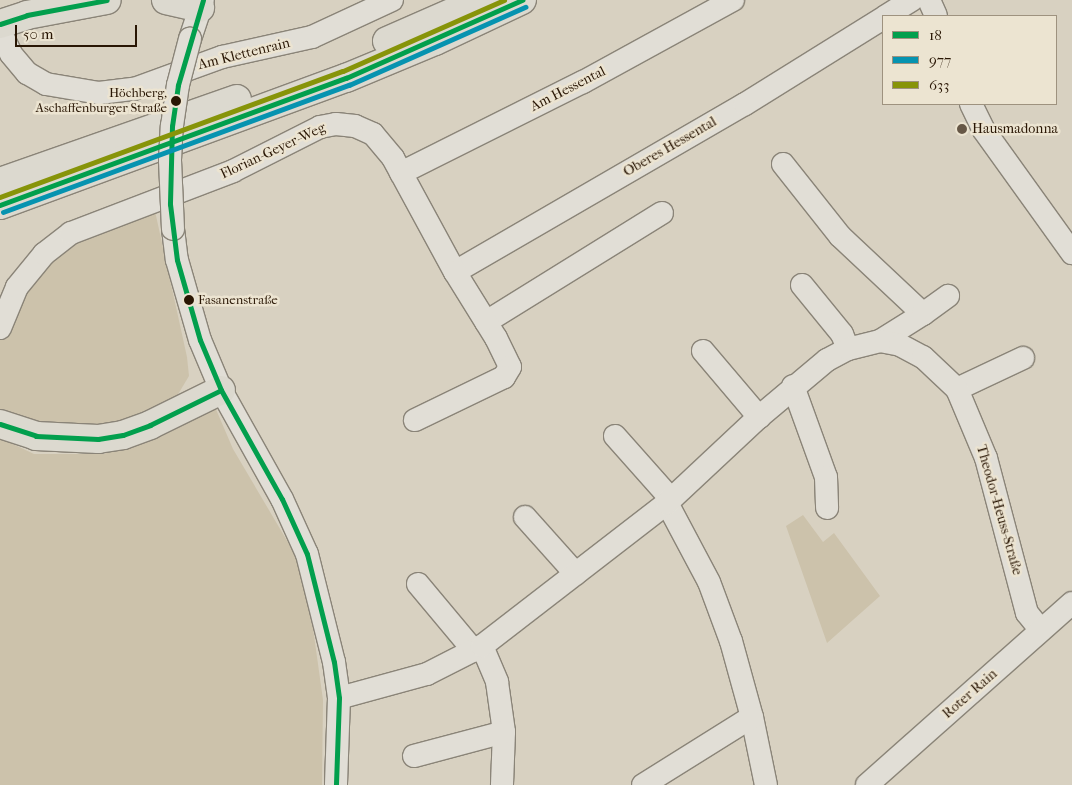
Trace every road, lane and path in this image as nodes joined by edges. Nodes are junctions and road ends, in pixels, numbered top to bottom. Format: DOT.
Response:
graph roads {
  1 [pos="107,0"];
  2 [pos="166,0"];
  3 [pos="392,0"];
  4 [pos="479,0"];
  5 [pos="522,0"];
  6 [pos="733,0"];
  7 [pos="912,0"];
  8 [pos="929,0"];
  9 [pos="202,4"];
  10 [pos="888,15"];
  11 [pos="936,15"];
  12 [pos="882,19"];
  13 [pos="0,24"];
  14 [pos="0,31"];
  15 [pos="972,105"];
  16 [pos="783,164"];
  17 [pos="46,166"];
  18 [pos="0,170"];
  19 [pos="401,173"];
  20 [pos="0,182"];
  21 [pos="0,204"];
  22 [pos="662,213"];
  23 [pos="1072,253"];
  24 [pos="455,272"];
  25 [pos="802,285"];
  26 [pos="948,296"];
  27 [pos="923,314"];
  28 [pos="486,322"];
  29 [pos="0,328"];
  30 [pos="880,341"];
  31 [pos="848,349"];
  32 [pos="703,351"];
  33 [pos="1023,358"];
  34 [pos="793,386"];
  35 [pos="957,389"];
  36 [pos="221,390"];
  37 [pos="759,417"];
  38 [pos="415,420"];
  39 [pos="0,424"];
  40 [pos="615,436"];
  41 [pos="668,501"];
  42 [pos="827,508"];
  43 [pos="525,517"];
  44 [pos="576,574"];
  45 [pos="418,584"];
  46 [pos="1072,602"];
  47 [pos="1041,630"];
  48 [pos="478,648"];
  49 [pos="339,698"];
  50 [pos="752,717"];
  51 [pos="504,732"];
  52 [pos="414,756"];
  53 [pos="336,785"];
  54 [pos="502,785"];
  55 [pos="643,785"];
  56 [pos="766,785"];
  57 [pos="867,785"];
  1 -- 13 [label="main road"];
  2 -- 9 [label="main road"];
  3 -- 14 [label="street, Am Klettenrain"];
  4 -- 17 [label="main road"];
  5 -- 21 [label="main road"];
  6 -- 19 [label="street, Am Hessental"];
  7 -- 10 [label="street, Oberes Hessental"];
  8 -- 11 [label="street"];
  9 -- 36 [label="street, bridge"];
  12 -- 24 [label="street, Oberes Hessental"];
  15 -- 23 [label="street"];
  16 -- 27 [label="street"];
  17 -- 18 [label="main road"];
  17 -- 20 [label="main road"];
  19 -- 24 [label="street, Florian-Geyer-Weg"];
  19 -- 29 [label="street, Florian-Geyer-Weg"];
  22 -- 28 [label="street"];
  24 -- 28 [label="street, Florian-Geyer-Weg"];
  25 -- 31 [label="street"];
  26 -- 27 [label="street, Theodor-Heuss-Straße"];
  27 -- 30 [label="street, Theodor-Heuss-Straße"];
  28 -- 38 [label="street, Florian-Geyer-Weg"];
  30 -- 31 [label="street, Theodor-Heuss-Straße"];
  30 -- 35 [label="street, Theodor-Heuss-Straße"];
  31 -- 34 [label="street, Theodor-Heuss-Straße"];
  32 -- 37 [label="street"];
  33 -- 35 [label="street"];
  34 -- 37 [label="street, Theodor-Heuss-Straße"];
  34 -- 42 [label="street"];
  35 -- 47 [label="street, Theodor-Heuss-Straße"];
  36 -- 39 [label="main road"];
  36 -- 49 [label="street"];
  37 -- 41 [label="street, Theodor-Heuss-Straße"];
  40 -- 41 [label="street"];
  41 -- 44 [label="street, Theodor-Heuss-Straße"];
  41 -- 50 [label="street"];
  43 -- 44 [label="street"];
  44 -- 48 [label="street, Theodor-Heuss-Straße"];
  45 -- 48 [label="street"];
  46 -- 47 [label="street, Roter Rain"];
  47 -- 57 [label="street, Roter Rain"];
  48 -- 49 [label="street, Theodor-Heuss-Straße"];
  48 -- 51 [label="street"];
  49 -- 53 [label="street"];
  50 -- 55 [label="street"];
  50 -- 56 [label="street"];
  51 -- 52 [label="street"];
  51 -- 54 [label="street"];
}
